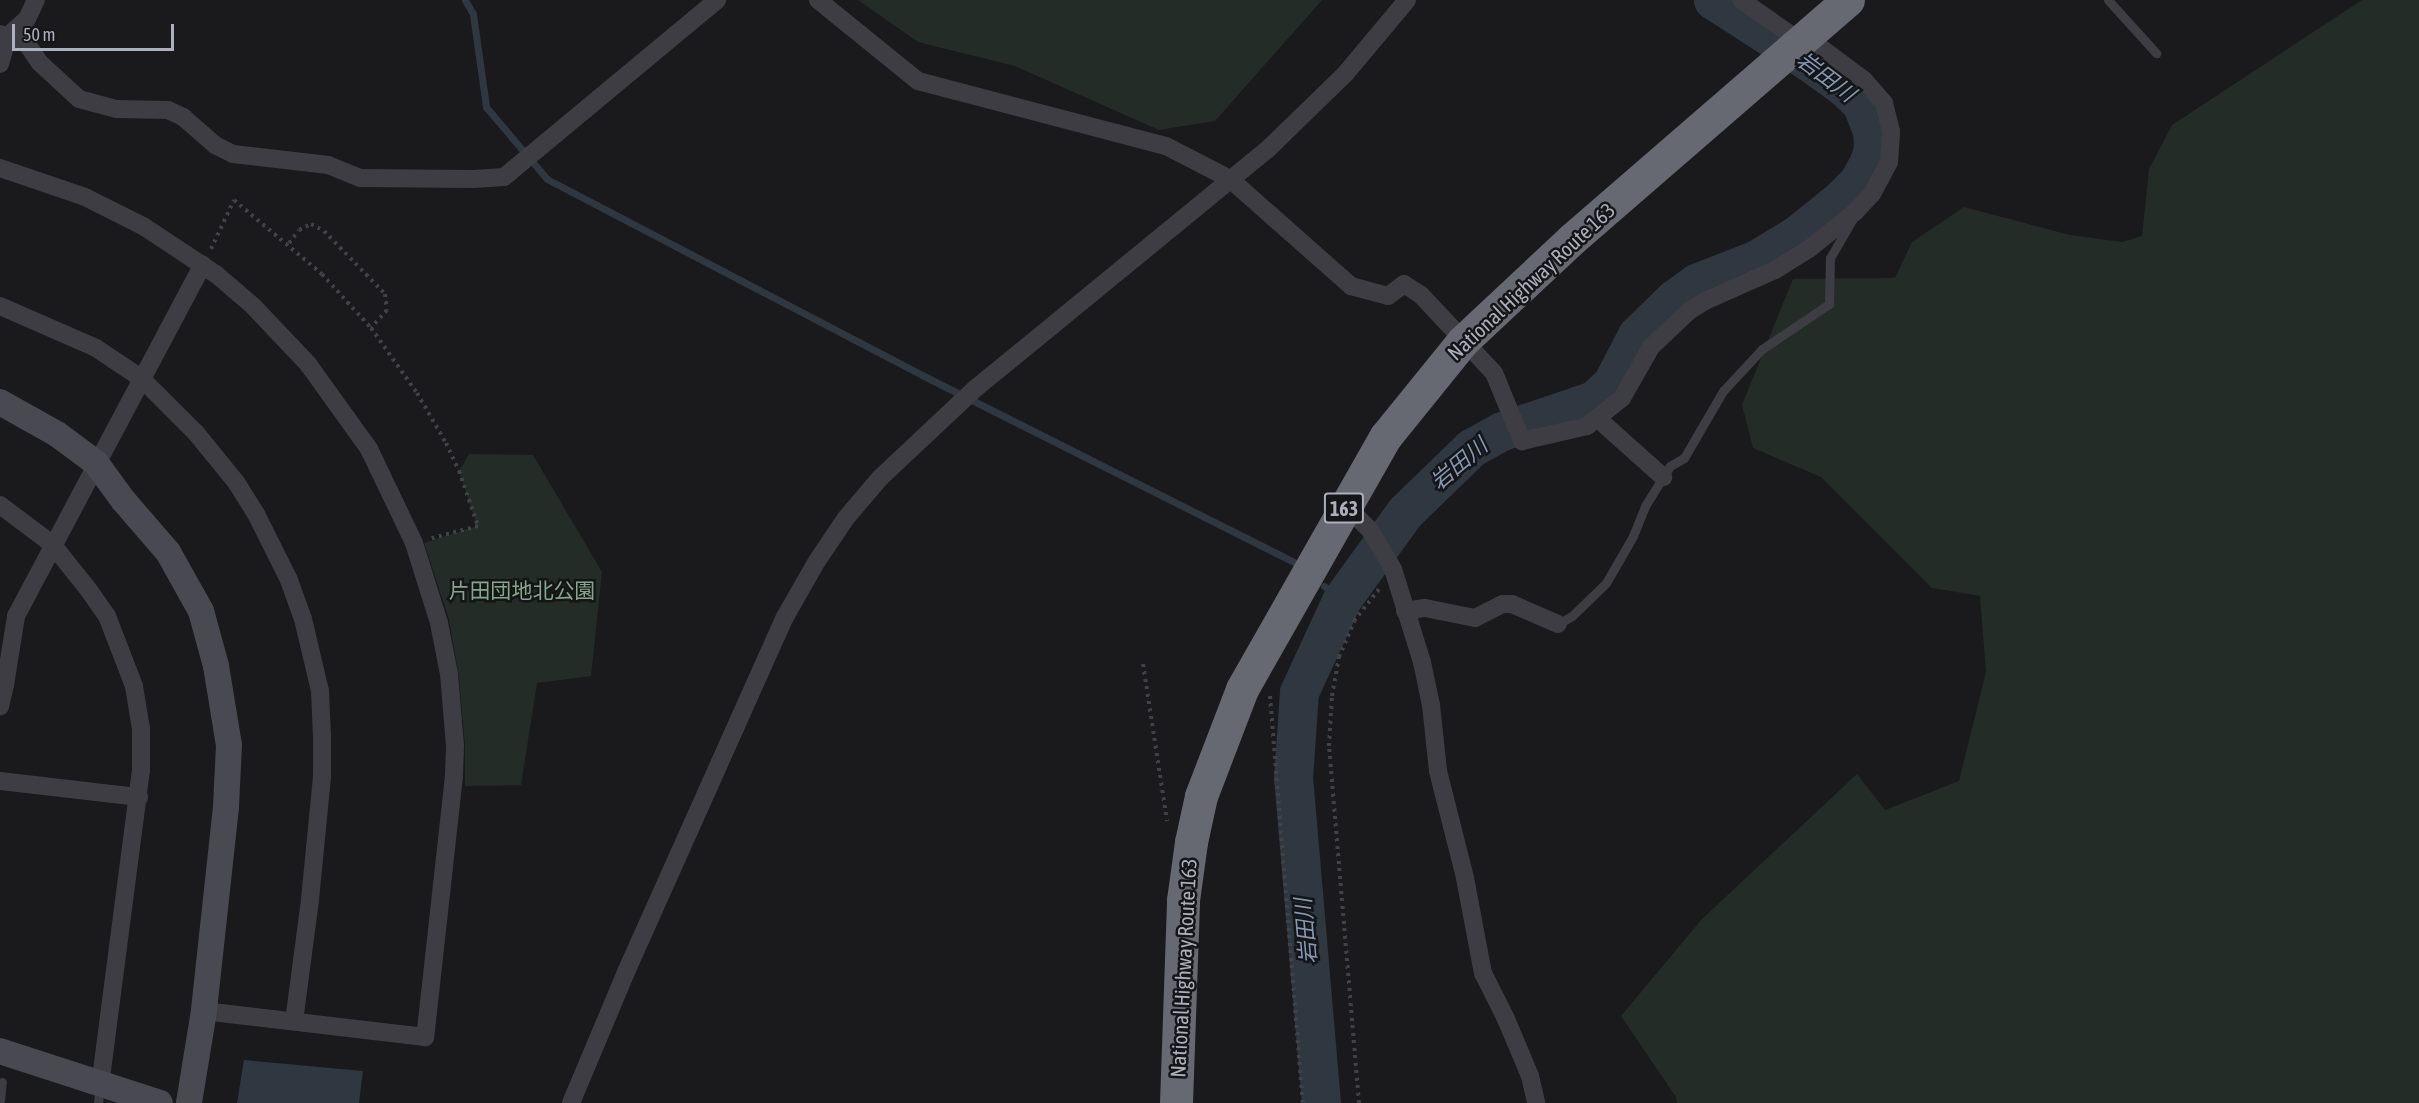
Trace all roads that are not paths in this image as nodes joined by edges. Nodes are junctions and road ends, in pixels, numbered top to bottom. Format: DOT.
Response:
graph roads {
  1 [pos="36,0"];
  2 [pos="717,0"];
  3 [pos="818,0"];
  4 [pos="1407,0"];
  5 [pos="1741,0"];
  6 [pos="1848,0"];
  7 [pos="2108,0"];
  8 [pos="4,35"];
  9 [pos="1796,46"];
  10 [pos="2156,53"];
  11 [pos="0,64"];
  12 [pos="0,168"];
  13 [pos="1230,179"];
  14 [pos="1855,212"];
  15 [pos="203,265"];
  16 [pos="0,306"];
  17 [pos="1463,341"];
  18 [pos="141,378"];
  19 [pos="0,402"];
  20 [pos="1598,418"];
  21 [pos="96,463"];
  22 [pos="1663,477"];
  23 [pos="0,505"];
  24 [pos="1346,506"];
  25 [pos="52,544"];
  26 [pos="1405,611"];
  27 [pos="1558,624"];
  28 [pos="2,682"];
  29 [pos="0,706"];
  30 [pos="0,781"];
  31 [pos="139,797"];
  32 [pos="204,1011"];
  33 [pos="294,1021"];
  34 [pos="0,1051"];
  35 [pos="2,1082"];
  36 [pos="99,1093"];
  37 [pos="0,1100"];
  38 [pos="160,1103"];
  39 [pos="189,1103"];
  40 [pos="571,1103"];
  41 [pos="1176,1103"];
  42 [pos="1536,1103"];
  1 -- 8 [label="street"];
  2 -- 8 [label="street"];
  3 -- 13 [label="street"];
  4 -- 13 [label="street"];
  5 -- 9 [label="street"];
  6 -- 9 [label="highway, National Highway Route 163 / 163"];
  7 -- 10 [label="lane"];
  8 -- 11 [label="street"];
  9 -- 14 [label="street"];
  9 -- 17 [label="highway, National Highway Route 163 / 163"];
  12 -- 15 [label="street"];
  13 -- 17 [label="street"];
  13 -- 40 [label="street"];
  14 -- 20 [label="street"];
  14 -- 22 [label="lane"];
  15 -- 18 [label="street"];
  15 -- 33 [label="street"];
  16 -- 18 [label="street"];
  17 -- 20 [label="street"];
  17 -- 24 [label="highway, National Highway Route 163 / 163"];
  18 -- 21 [label="street"];
  18 -- 33 [label="street"];
  19 -- 21 [label="street"];
  20 -- 22 [label="street"];
  21 -- 25 [label="street"];
  21 -- 32 [label="street"];
  22 -- 27 [label="lane"];
  23 -- 25 [label="street"];
  24 -- 26 [label="street"];
  24 -- 41 [label="highway, National Highway Route 163 / 163"];
  25 -- 28 [label="street"];
  25 -- 31 [label="street"];
  26 -- 27 [label="street"];
  26 -- 42 [label="street"];
  28 -- 29 [label="street"];
  30 -- 31 [label="street"];
  31 -- 36 [label="street"];
  32 -- 33 [label="street"];
  32 -- 39 [label="street"];
  34 -- 36 [label="street"];
  35 -- 37 [label="lane"];
  36 -- 38 [label="street"];
}
